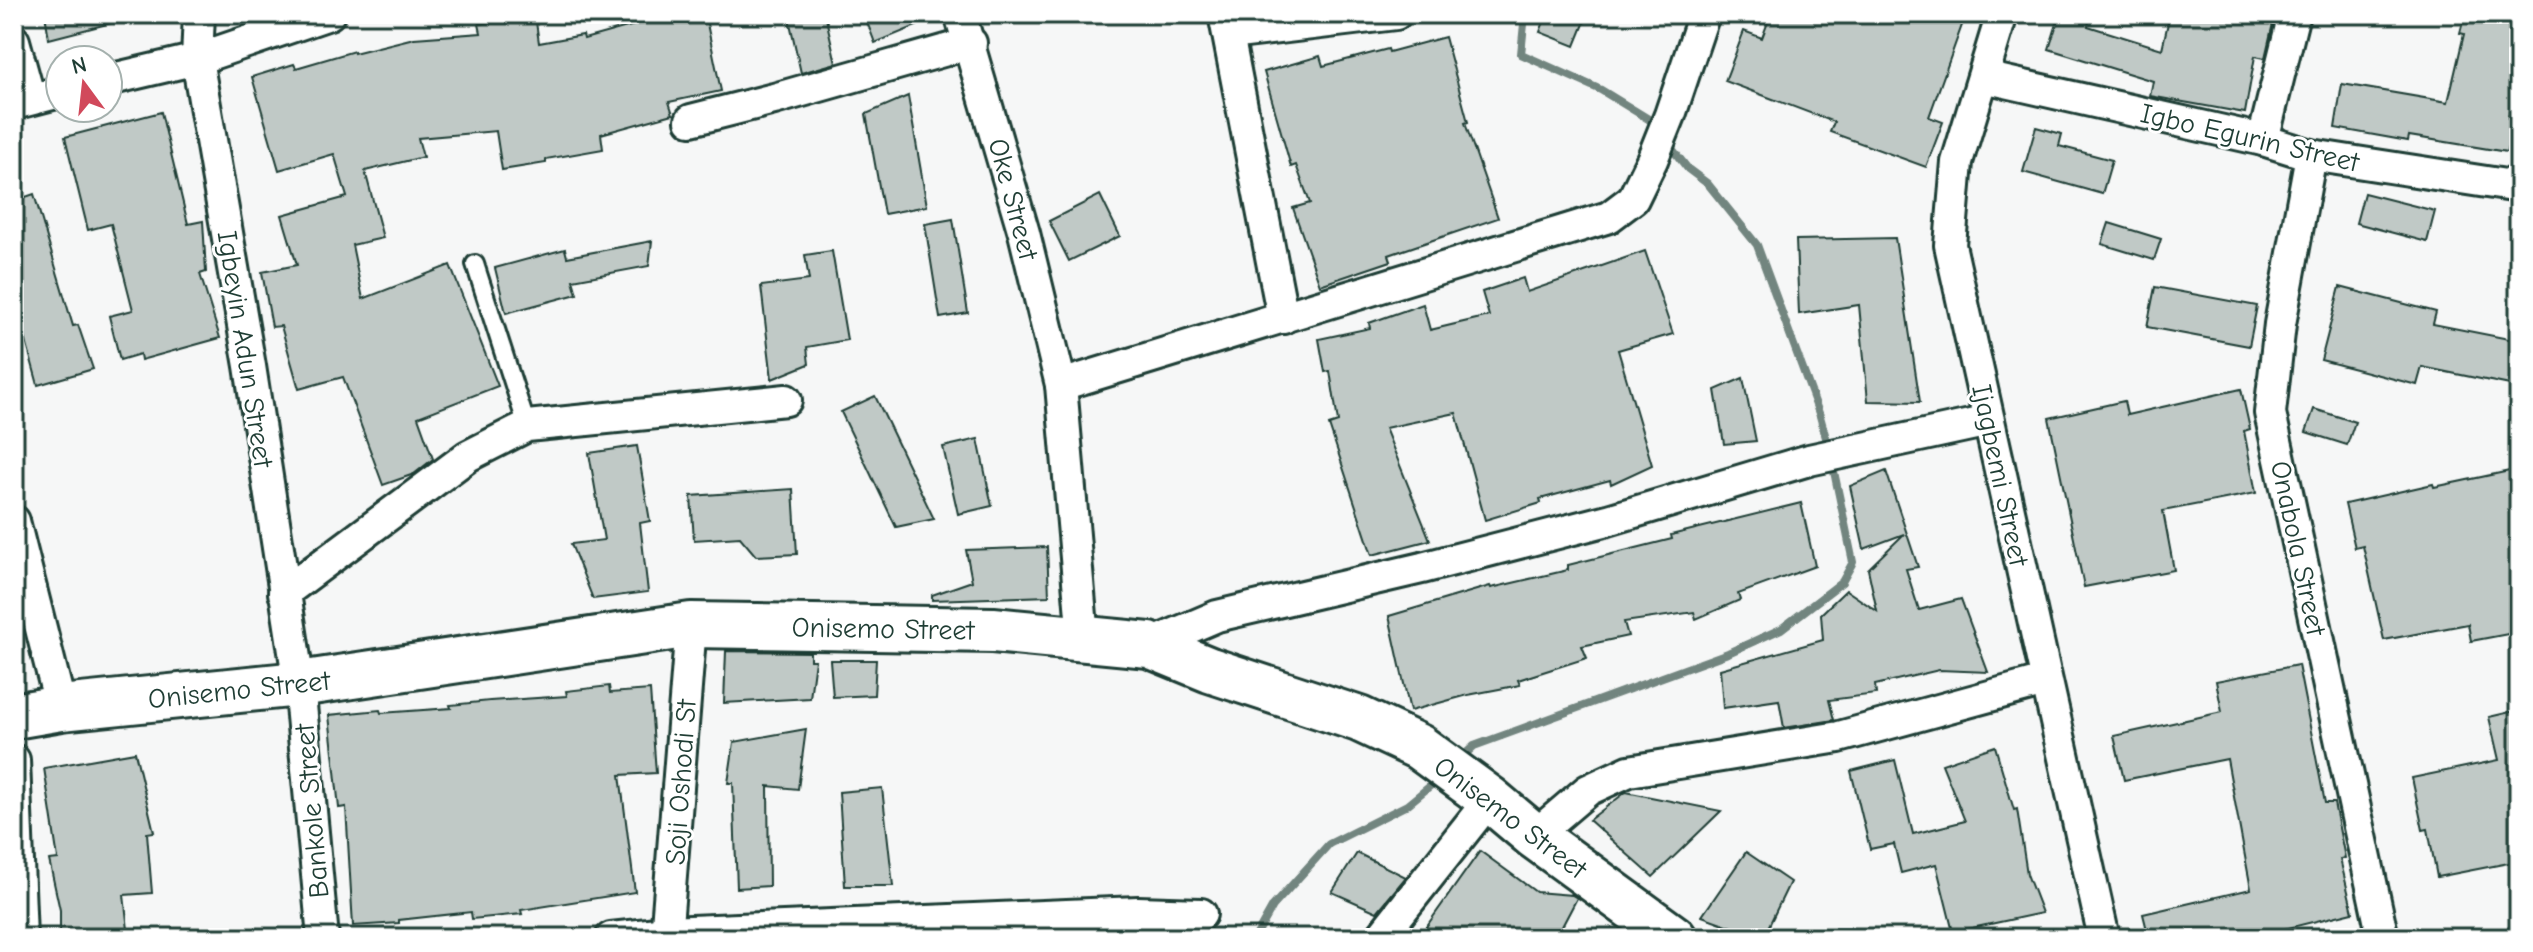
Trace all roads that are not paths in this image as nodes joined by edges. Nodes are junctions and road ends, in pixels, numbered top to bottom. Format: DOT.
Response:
graph roads {
  1 [pos="199,14"];
  2 [pos="329,14"];
  3 [pos="960,14"];
  4 [pos="1396,14"];
  5 [pos="1704,14"];
  6 [pos="2002,14"];
  7 [pos="2294,14"];
  8 [pos="1226,24"];
  9 [pos="14,41"];
  10 [pos="971,43"];
  11 [pos="197,59"];
  12 [pos="124,76"];
  13 [pos="1984,77"];
  14 [pos="44,96"];
  15 [pos="22,101"];
  16 [pos="691,120"];
  17 [pos="2263,140"];
  18 [pos="2311,155"];
  19 [pos="2519,187"];
  20 [pos="475,264"];
  21 [pos="1283,318"];
  22 [pos="1061,385"];
  23 [pos="786,400"];
  24 [pos="1989,421"];
  25 [pos="527,426"];
  26 [pos="14,521"];
  27 [pos="284,593"];
  28 [pos="691,625"];
  29 [pos="1083,639"];
  30 [pos="1149,645"];
  31 [pos="2045,681"];
  32 [pos="299,684"];
  33 [pos="61,708"];
  34 [pos="14,716"];
  35 [pos="14,760"];
  36 [pos="1473,787"];
  37 [pos="1534,836"];
  38 [pos="1201,914"];
  39 [pos="1657,933"];
  40 [pos="666,935"];
  41 [pos="21,938"];
  42 [pos="323,938"];
  43 [pos="611,938"];
  44 [pos="1380,938"];
  45 [pos="2104,938"];
  46 [pos="2383,938"];
  1 -- 11 [label="street, Igbeyin Adun Street"];
  2 -- 11 [label="street"];
  3 -- 10 [label="street, Oke Street"];
  4 -- 8 [label="street"];
  5 -- 21 [label="street"];
  6 -- 13 [label="street, Ijagbemi Street"];
  7 -- 17 [label="street"];
  8 -- 21 [label="street"];
  9 -- 15 [label="street"];
  10 -- 16 [label="street"];
  10 -- 22 [label="street, Oke Street"];
  11 -- 12 [label="street"];
  11 -- 27 [label="street, Igbeyin Adun Street"];
  13 -- 17 [label="street, Igbo Egurin Street"];
  13 -- 24 [label="street, Ijagbemi Street"];
  14 -- 15 [label="street"];
  17 -- 18 [label="street, Igbo Egurin Street"];
  18 -- 19 [label="street, Igbo Egurin Street"];
  18 -- 46 [label="street, Onabola Street"];
  20 -- 25 [label="lane"];
  21 -- 22 [label="street"];
  22 -- 29 [label="street, Oke Street"];
  23 -- 25 [label="street"];
  24 -- 30 [label="street"];
  24 -- 31 [label="street, Ijagbemi Street"];
  25 -- 27 [label="street"];
  26 -- 33 [label="street"];
  27 -- 32 [label="street, Igbeyin Adun Street"];
  28 -- 29 [label="street, Onisemo Street"];
  28 -- 32 [label="street, Onisemo Street"];
  28 -- 40 [label="street, Soji Oshodi St"];
  29 -- 30 [label="street, Onisemo Street"];
  30 -- 36 [label="street, Onisemo Street"];
  31 -- 37 [label="street"];
  31 -- 45 [label="street, Ijagbemi Street"];
  32 -- 33 [label="street, Onisemo Street"];
  32 -- 42 [label="street, Bankole Street"];
  33 -- 34 [label="street, Onisemo Street"];
  35 -- 41 [label="street"];
  36 -- 37 [label="street, Onisemo Street"];
  36 -- 44 [label="street"];
  37 -- 39 [label="street, Onisemo Street"];
  38 -- 40 [label="street"];
  40 -- 43 [label="street"];
}
